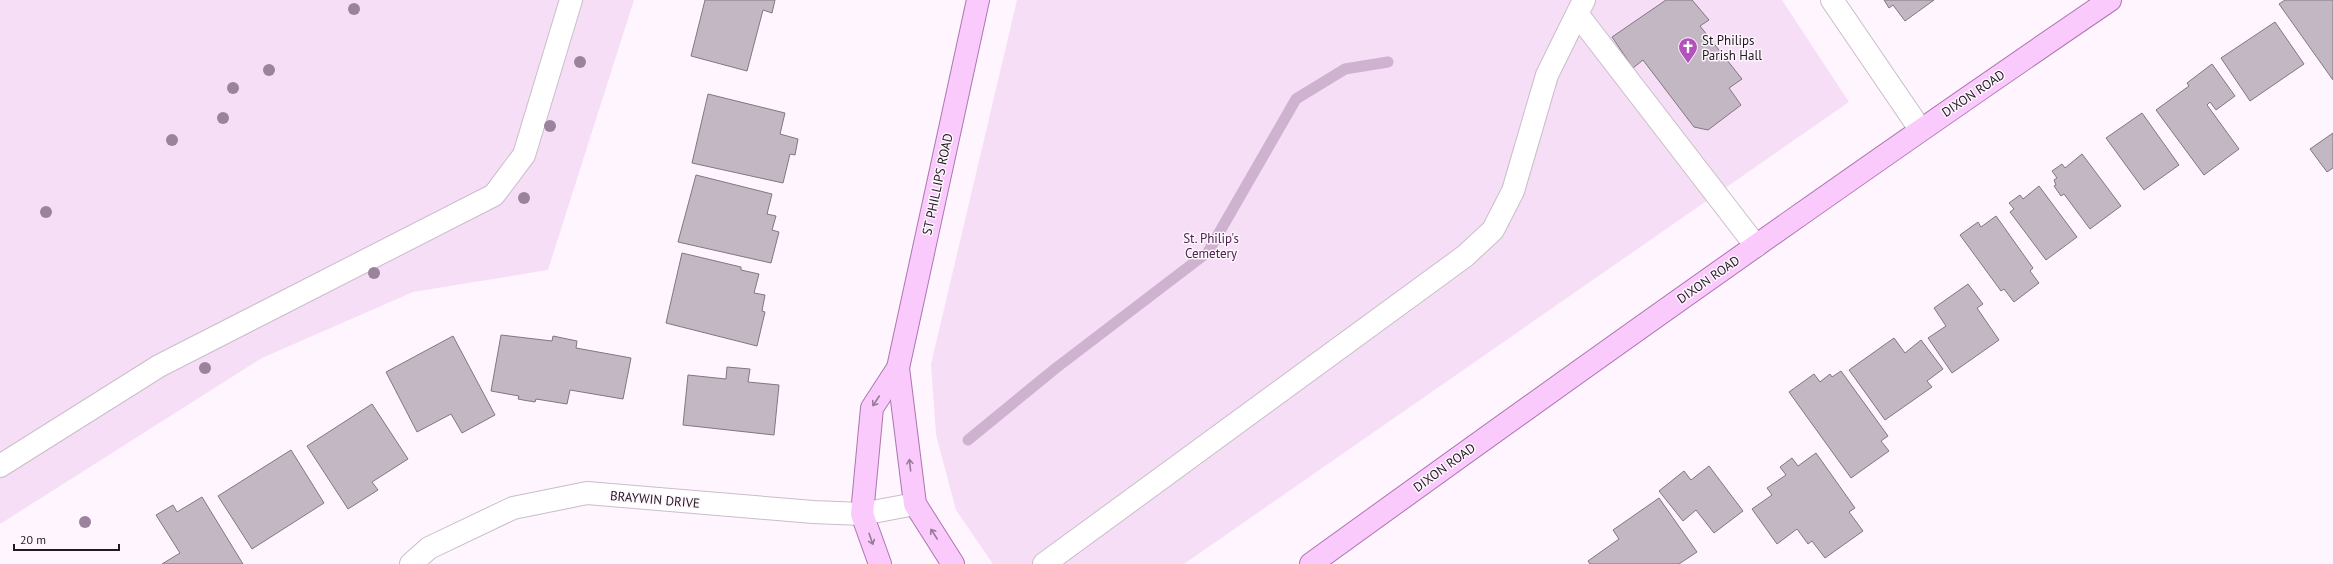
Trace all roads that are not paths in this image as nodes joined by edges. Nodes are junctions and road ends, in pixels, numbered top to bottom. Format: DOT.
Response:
graph roads {
  1 [pos="571,0"];
  2 [pos="978,0"];
  3 [pos="1832,0"];
  4 [pos="2110,0"];
  5 [pos="1581,8"];
  6 [pos="1920,129"];
  7 [pos="1756,246"];
  8 [pos="898,368"];
  9 [pos="0,466"];
  10 [pos="915,504"];
  11 [pos="862,514"];
  12 [pos="411,564"];
  13 [pos="880,564"];
  14 [pos="953,564"];
  15 [pos="1044,564"];
  16 [pos="1311,564"];
  1 -- 9 [label="street"];
  2 -- 8 [label="main road, ST PHILLIPS ROAD"];
  3 -- 6 [label="street"];
  4 -- 6 [label="main road, DIXON ROAD"];
  5 -- 7 [label="street"];
  5 -- 15 [label="street"];
  6 -- 7 [label="main road, DIXON ROAD"];
  7 -- 16 [label="main road, DIXON ROAD"];
  10 -- 8 [label="main road, ST PHILLIPS ROAD, one-way"];
  8 -- 11 [label="main road, ST PHILLIPS ROAD, one-way"];
  10 -- 11 [label="street, BRAYWIN DRIVE"];
  14 -- 10 [label="main road, ST PHILLIPS ROAD, one-way"];
  11 -- 12 [label="street, BRAYWIN DRIVE"];
  11 -- 13 [label="main road, ST PHILLIPS ROAD, one-way"];
}
